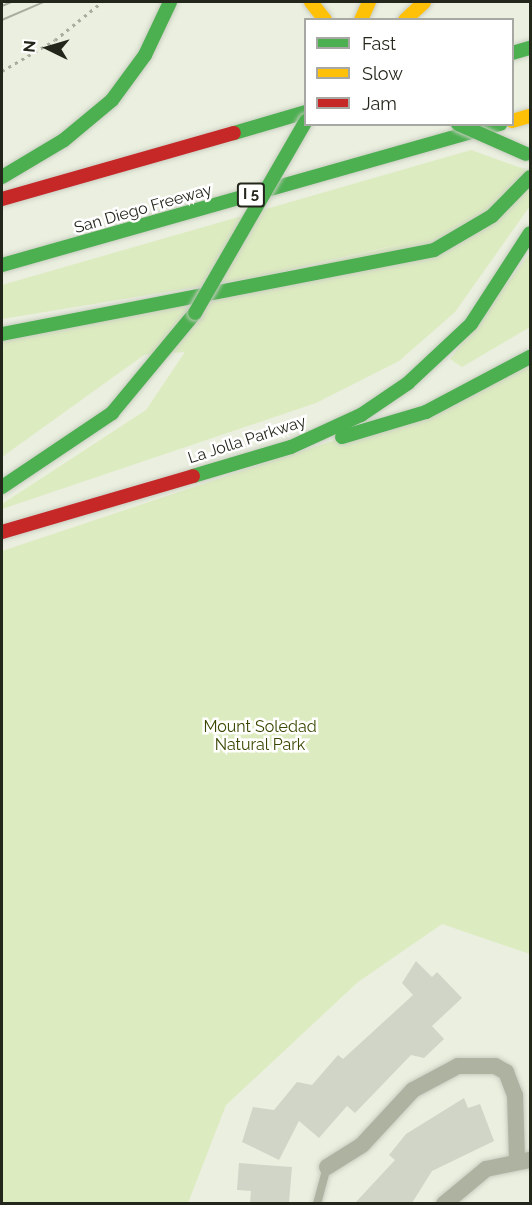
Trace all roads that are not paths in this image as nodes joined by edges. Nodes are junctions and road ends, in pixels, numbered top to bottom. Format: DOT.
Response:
graph roads {
  1 [pos="170,2"];
  2 [pos="312,2"];
  3 [pos="369,2"];
  4 [pos="424,2"];
  5 [pos="324,18"];
  6 [pos="362,18"];
  7 [pos="407,18"];
  8 [pos="531,48"];
  9 [pos="514,53"];
  10 [pos="304,113"];
  11 [pos="531,116"];
  12 [pos="514,121"];
  13 [pos="304,124"];
  14 [pos="319,126"];
  15 [pos="463,126"];
  16 [pos="493,126"];
  17 [pos="528,154"];
  18 [pos="2,177"];
  19 [pos="531,177"];
  20 [pos="2,199"];
  21 [pos="531,233"];
  22 [pos="234,245"];
  23 [pos="2,265"];
  24 [pos="2,334"];
  25 [pos="531,357"];
  26 [pos="240,461"];
  27 [pos="2,487"];
  28 [pos="2,532"];
  29 [pos="524,1160"];
  30 [pos="327,1167"];
  31 [pos="316,1203"];
  32 [pos="444,1203"];
  1 -- 18 [label="highway"];
  2 -- 5 [label="highway"];
  3 -- 6 [label="highway"];
  4 -- 7 [label="highway"];
  8 -- 9 [label="highway"];
  10 -- 20 [label="highway"];
  11 -- 12 [label="highway"];
  13 -- 22 [label="highway, bridge"];
  14 -- 22 [label="highway, bridge"];
  15 -- 17 [label="highway, bridge"];
  16 -- 23 [label="highway, San Diego Freeway / I 5"];
  19 -- 24 [label="highway"];
  21 -- 26 [label="highway, La Jolla Parkway"];
  22 -- 27 [label="highway, bridge"];
  25 -- 26 [label="highway"];
  26 -- 28 [label="highway, La Jolla Parkway"];
  29 -- 30 [label="street"];
  29 -- 32 [label="street"];
  30 -- 31 [label="lane"];
}
